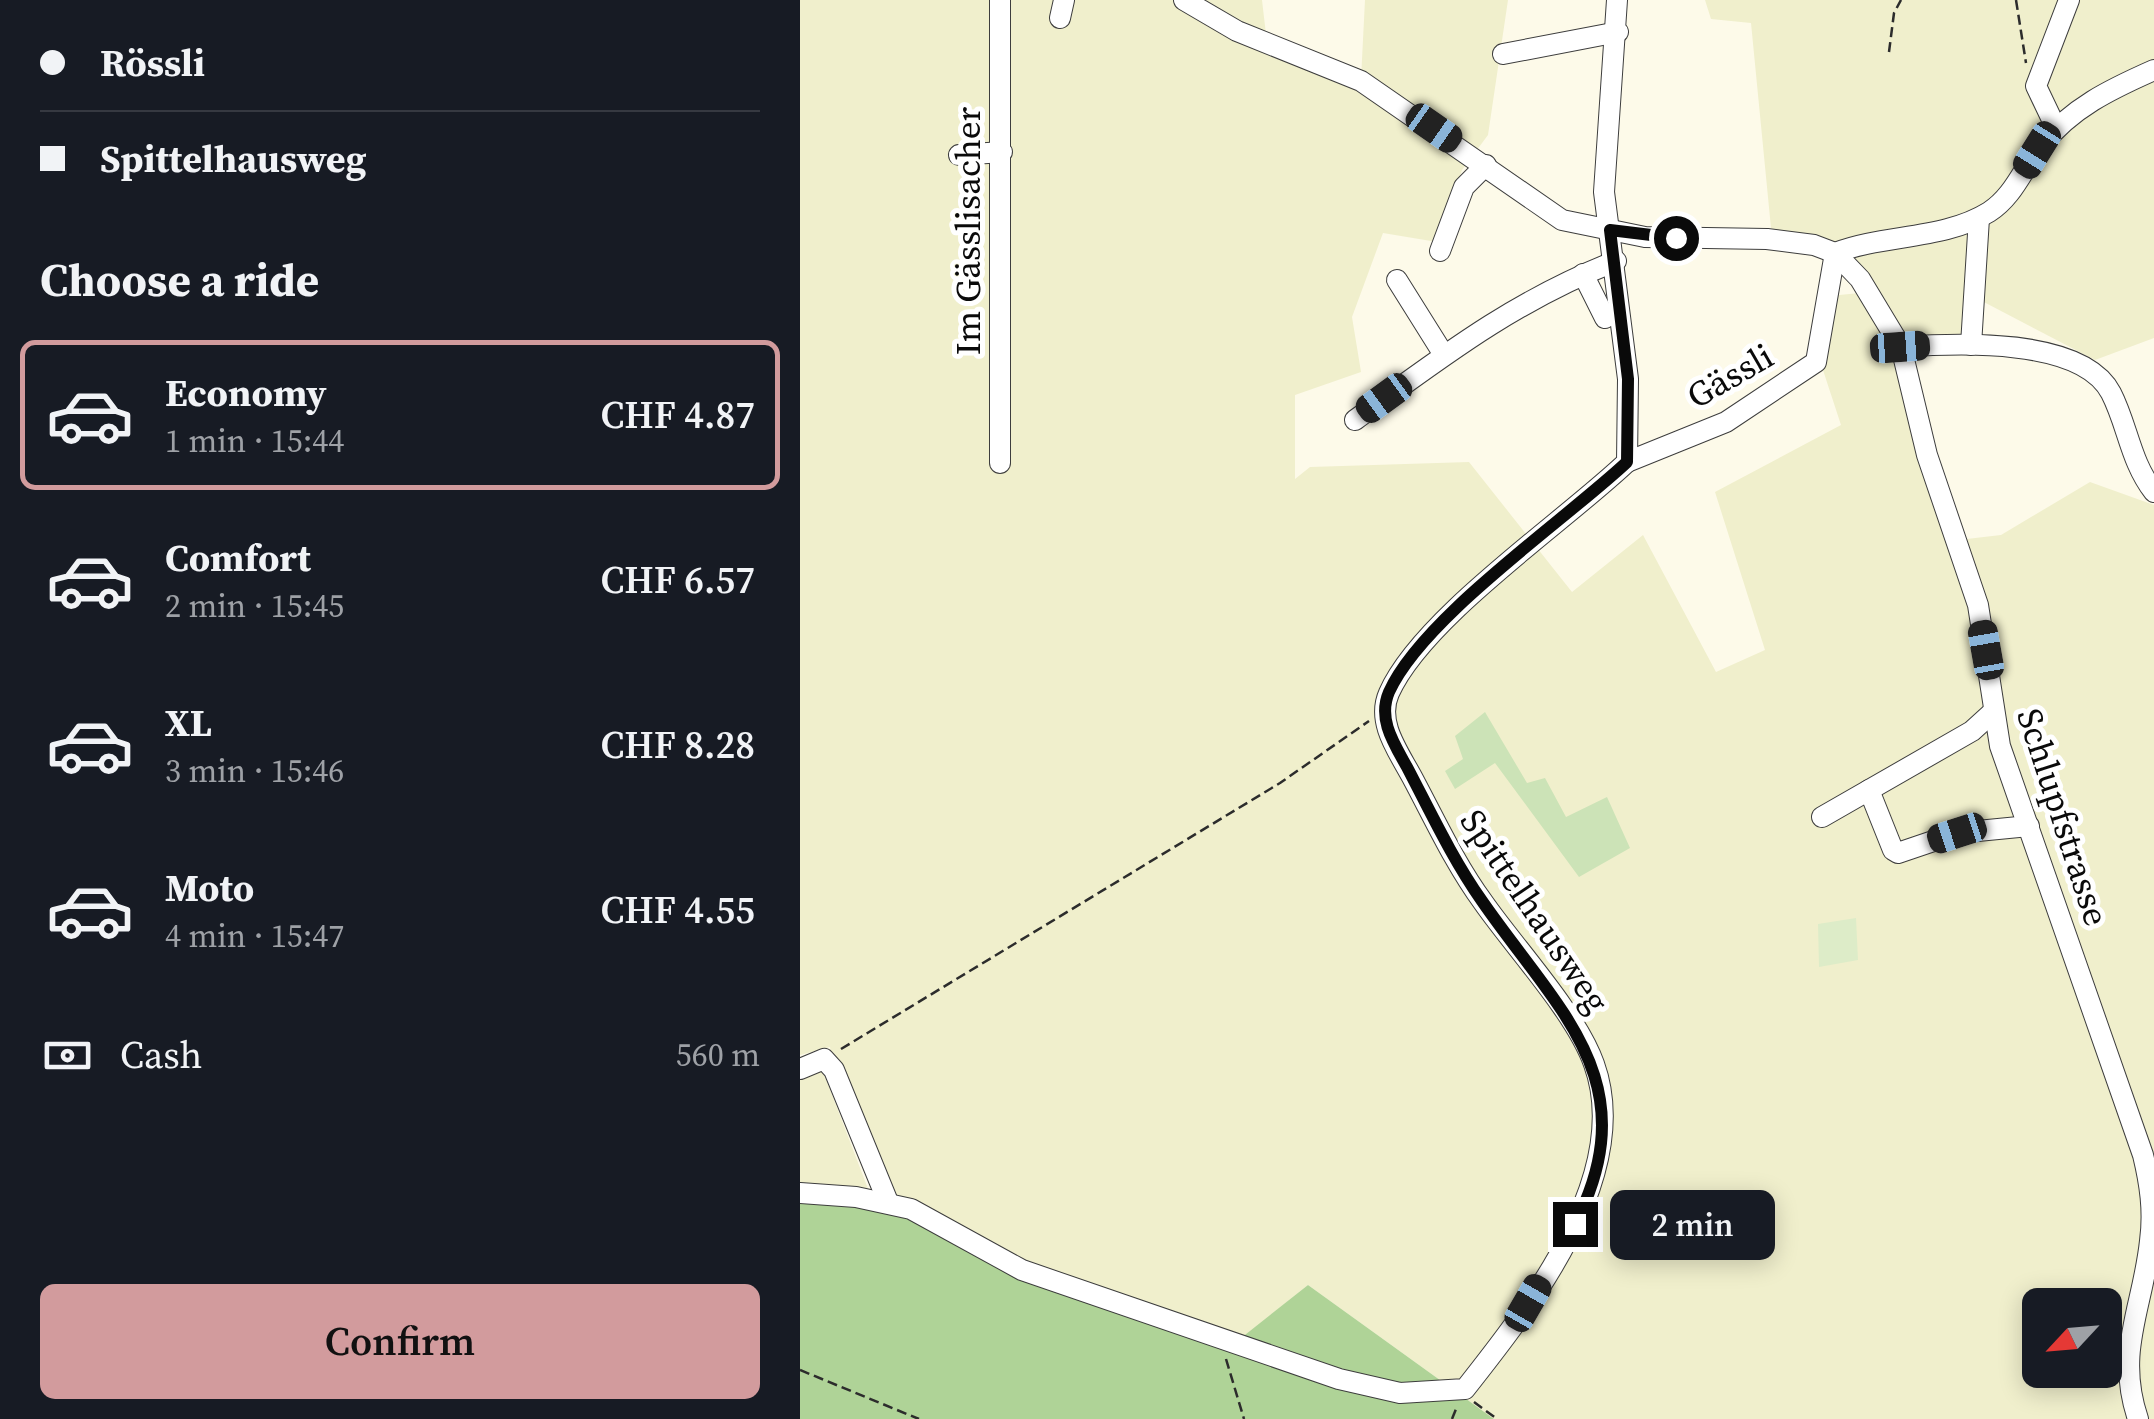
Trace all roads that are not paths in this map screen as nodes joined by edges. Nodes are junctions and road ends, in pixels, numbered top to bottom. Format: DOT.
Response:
graph roads {
  1 [pos="1000,0"];
  2 [pos="1184,0"];
  3 [pos="1617,0"];
  4 [pos="2069,0"];
  5 [pos="1618,32"];
  6 [pos="1503,54"];
  7 [pos="2154,70"];
  8 [pos="2056,128"];
  9 [pos="1002,152"];
  10 [pos="959,154"];
  11 [pos="1486,165"];
  12 [pos="1979,218"];
  13 [pos="1610,230"];
  14 [pos="1440,251"];
  15 [pos="1835,252"];
  16 [pos="1616,260"];
  17 [pos="1582,274"];
  18 [pos="1397,280"];
  19 [pos="1605,318"];
  20 [pos="1972,344"];
  21 [pos="1900,347"];
  22 [pos="1444,356"];
  23 [pos="1354,420"];
  24 [pos="1627,462"];
  25 [pos="1000,463"];
  26 [pos="2154,492"];
  27 [pos="1994,711"];
  28 [pos="1869,790"];
  29 [pos="1822,818"];
  30 [pos="2028,826"];
  31 [pos="800,1069"];
  32 [pos="800,1193"];
  33 [pos="888,1202"];
  34 [pos="2138,1419"];
  1 -- 9 [label="street, Im Gässlisacher"];
  2 -- 11 [label="street"];
  3 -- 5 [label="street"];
  4 -- 8 [label="street"];
  5 -- 6 [label="street"];
  5 -- 13 [label="street"];
  7 -- 8 [label="street"];
  8 -- 12 [label="street"];
  9 -- 10 [label="street"];
  9 -- 25 [label="street, Im Gässlisacher"];
  11 -- 13 [label="street"];
  11 -- 14 [label="street"];
  12 -- 15 [label="street"];
  12 -- 20 [label="street"];
  13 -- 15 [label="street"];
  13 -- 16 [label="street"];
  15 -- 21 [label="street, Schlupfstrasse"];
  15 -- 24 [label="street, Gässli"];
  16 -- 17 [label="street"];
  16 -- 24 [label="street"];
  17 -- 19 [label="street"];
  17 -- 22 [label="street"];
  18 -- 22 [label="street"];
  20 -- 21 [label="street"];
  20 -- 26 [label="street"];
  21 -- 27 [label="street, Schlupfstrasse"];
  22 -- 23 [label="street"];
  24 -- 33 [label="street, Spittelhausweg"];
  27 -- 28 [label="street"];
  27 -- 30 [label="street, Schlupfstrasse"];
  28 -- 29 [label="street"];
  28 -- 30 [label="street"];
  30 -- 34 [label="street, Schlupfstrasse"];
  31 -- 33 [label="street"];
  32 -- 33 [label="street"];
}
